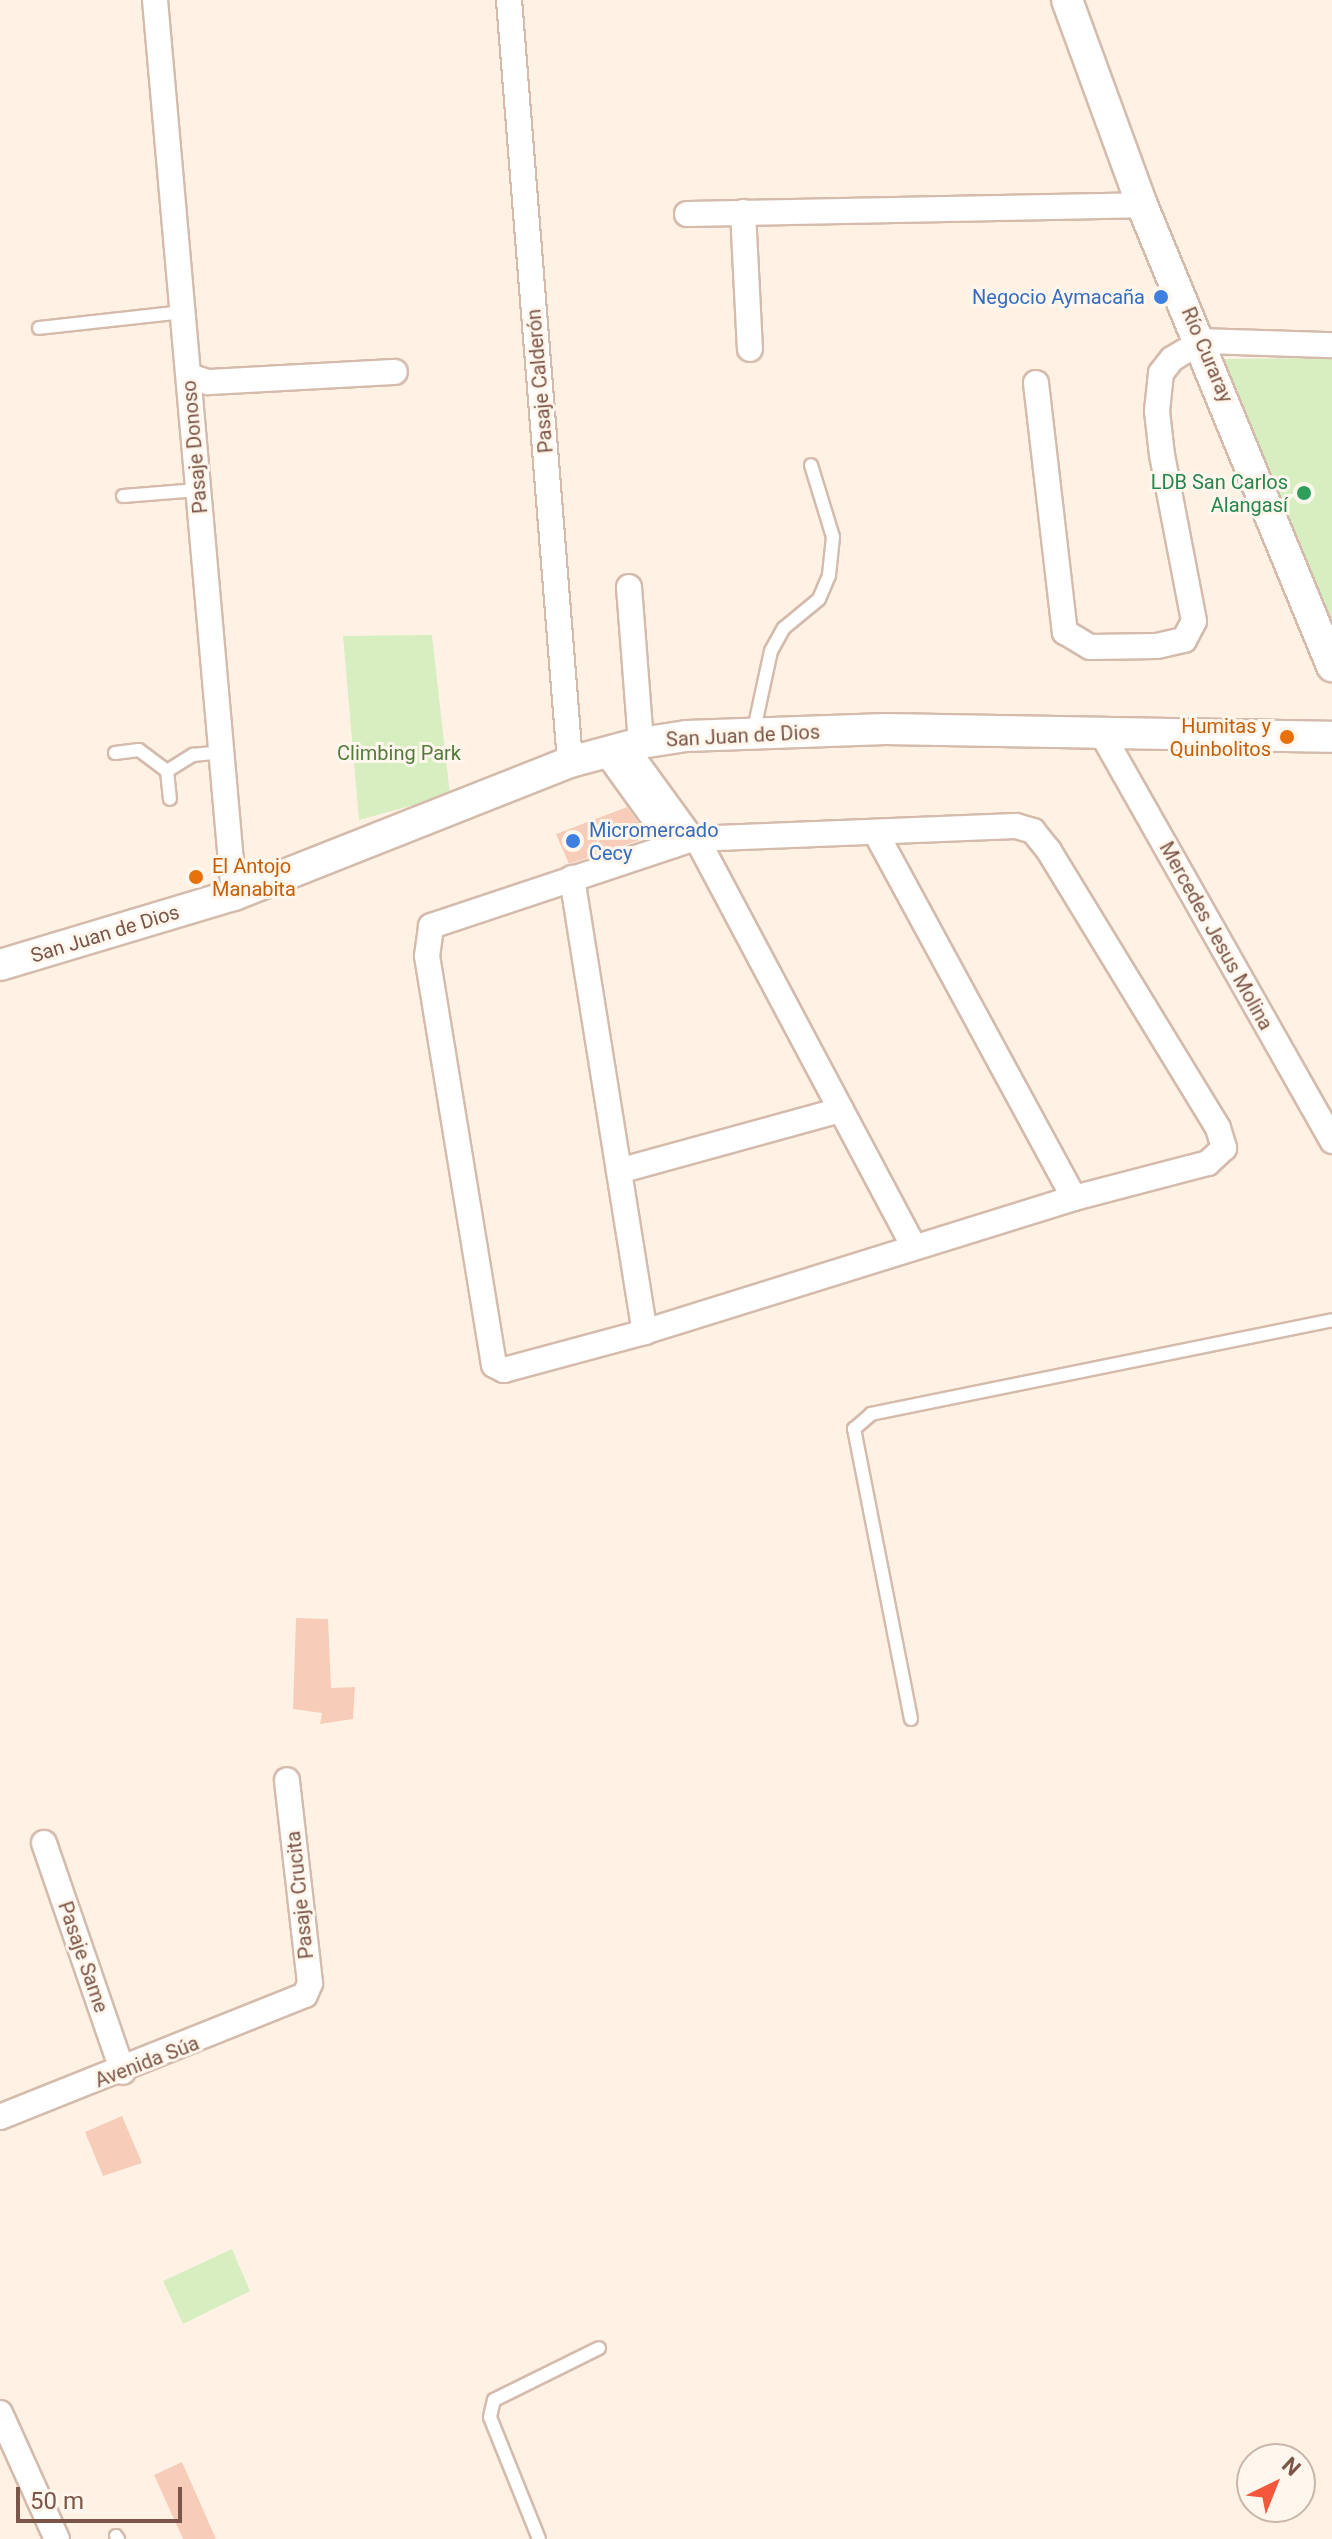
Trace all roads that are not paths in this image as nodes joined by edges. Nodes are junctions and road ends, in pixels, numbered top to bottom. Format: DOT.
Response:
graph roads {
  1 [pos="155,0"];
  2 [pos="509,0"];
  3 [pos="1067,0"];
  4 [pos="1142,205"];
  5 [pos="743,212"];
  6 [pos="687,214"];
  7 [pos="184,312"];
  8 [pos="39,328"];
  9 [pos="1202,341"];
  10 [pos="1332,345"];
  11 [pos="750,349"];
  12 [pos="395,372"];
  13 [pos="189,376"];
  14 [pos="1036,383"];
  15 [pos="811,465"];
  16 [pos="198,490"];
  17 [pos="123,496"];
  18 [pos="629,587"];
  19 [pos="1332,666"];
  20 [pos="1101,732"];
  21 [pos="753,734"];
  22 [pos="1332,737"];
  23 [pos="624,748"];
  24 [pos="220,752"];
  25 [pos="115,753"];
  26 [pos="570,762"];
  27 [pos="167,771"];
  28 [pos="170,799"];
  29 [pos="877,835"];
  30 [pos="687,841"];
  31 [pos="572,878"];
  32 [pos="234,895"];
  33 [pos="0,965"];
  34 [pos="841,1110"];
  35 [pos="1332,1141"];
  36 [pos="619,1171"];
  37 [pos="1074,1198"];
  38 [pos="914,1247"];
  39 [pos="1332,1320"];
  40 [pos="645,1332"];
  41 [pos="911,1719"];
  42 [pos="287,1780"];
  43 [pos="44,1843"];
  44 [pos="294,2004"];
  45 [pos="123,2072"];
  46 [pos="0,2117"];
  47 [pos="599,2348"];
  48 [pos="0,2413"];
  49 [pos="57,2539"];
  50 [pos="539,2539"];
  1 -- 7 [label="street, Pasaje Donoso"];
  2 -- 26 [label="street, Pasaje Calderón"];
  3 -- 4 [label="street, Río Curaray"];
  4 -- 5 [label="street"];
  4 -- 9 [label="street, Río Curaray"];
  5 -- 6 [label="street"];
  5 -- 11 [label="street"];
  7 -- 8 [label="lane"];
  7 -- 13 [label="street, Pasaje Donoso"];
  9 -- 10 [label="street"];
  9 -- 14 [label="street"];
  9 -- 19 [label="street, Río Curaray"];
  12 -- 13 [label="street"];
  13 -- 16 [label="street, Pasaje Donoso"];
  15 -- 21 [label="lane"];
  16 -- 17 [label="lane"];
  16 -- 24 [label="street, Pasaje Donoso"];
  18 -- 23 [label="street"];
  20 -- 21 [label="street, San Juan de Dios"];
  20 -- 22 [label="street, San Juan de Dios"];
  20 -- 35 [label="street, Mercedes Jesus Molina"];
  21 -- 23 [label="street, San Juan de Dios"];
  23 -- 26 [label="street, San Juan de Dios"];
  23 -- 30 [label="street"];
  24 -- 27 [label="lane"];
  24 -- 32 [label="street, Pasaje Donoso"];
  25 -- 27 [label="lane"];
  26 -- 32 [label="street, San Juan de Dios"];
  27 -- 28 [label="lane"];
  29 -- 30 [label="street"];
  29 -- 37 [label="street"];
  29 -- 37 [label="street"];
  30 -- 31 [label="street"];
  30 -- 34 [label="street"];
  31 -- 36 [label="street"];
  31 -- 40 [label="street"];
  32 -- 33 [label="street, San Juan de Dios"];
  34 -- 36 [label="street"];
  34 -- 38 [label="street"];
  36 -- 40 [label="street"];
  37 -- 38 [label="street"];
  38 -- 40 [label="street"];
  39 -- 41 [label="lane"];
  42 -- 44 [label="street, Pasaje Crucita"];
  43 -- 45 [label="street, Pasaje Same"];
  44 -- 45 [label="street, Avenida Súa"];
  45 -- 46 [label="street, Avenida Súa"];
  47 -- 50 [label="lane"];
  48 -- 49 [label="street"];
}
